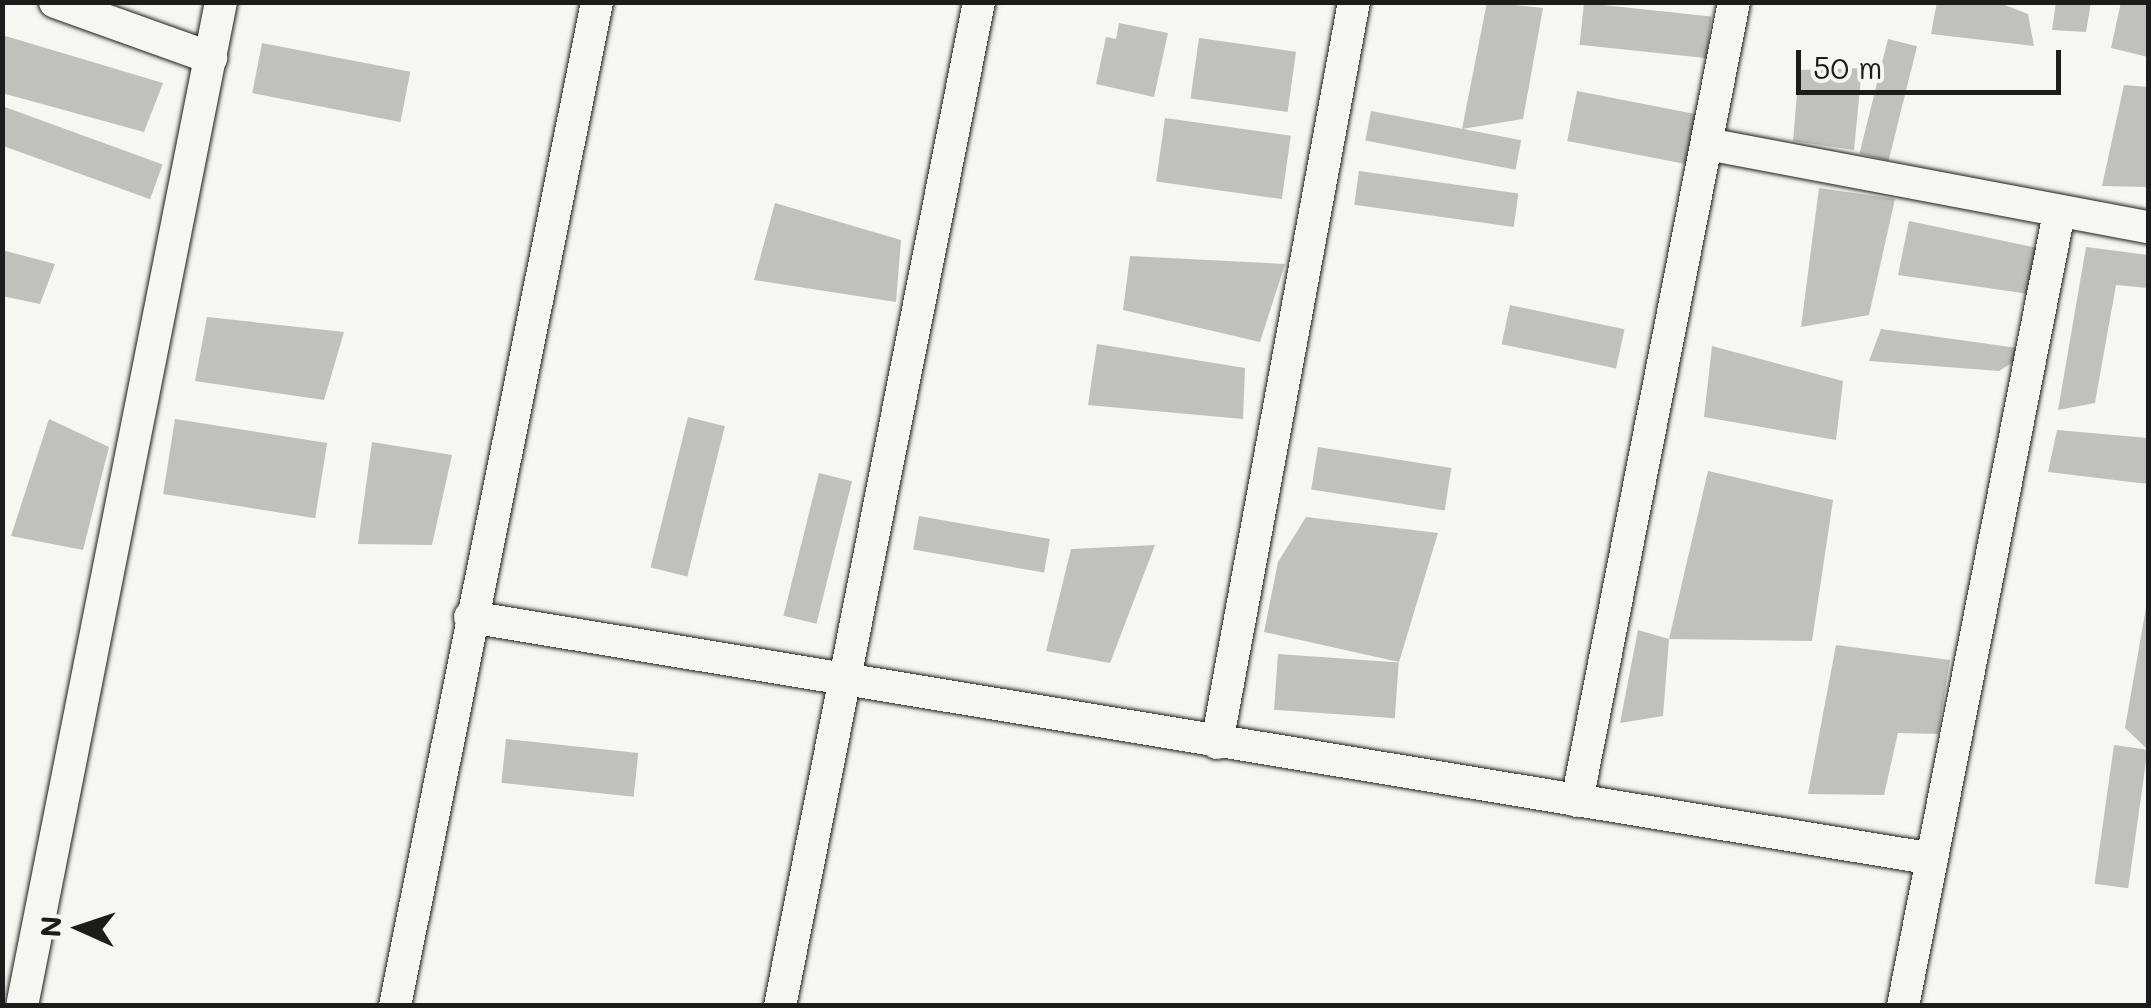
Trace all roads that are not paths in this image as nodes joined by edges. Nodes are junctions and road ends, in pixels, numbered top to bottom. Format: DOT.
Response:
graph roads {
  1 [pos="55,2"];
  2 [pos="220,2"];
  3 [pos="596,2"];
  4 [pos="979,2"];
  5 [pos="1354,2"];
  6 [pos="1734,2"];
  7 [pos="211,58"];
  8 [pos="1706,144"];
  9 [pos="2059,213"];
  10 [pos="2148,227"];
  11 [pos="470,617"];
  12 [pos="847,684"];
  13 [pos="1217,743"];
  14 [pos="1577,801"];
  15 [pos="1928,858"];
  16 [pos="22,1006"];
  17 [pos="395,1006"];
  18 [pos="780,1006"];
  19 [pos="1902,1006"];
  1 -- 7 [label="street"];
  2 -- 7 [label="street"];
  3 -- 11 [label="street"];
  4 -- 12 [label="street"];
  5 -- 13 [label="street"];
  6 -- 8 [label="street"];
  7 -- 16 [label="street"];
  8 -- 9 [label="street"];
  8 -- 14 [label="street"];
  9 -- 10 [label="street"];
  9 -- 15 [label="street"];
  11 -- 12 [label="street"];
  11 -- 17 [label="street"];
  12 -- 13 [label="street"];
  12 -- 18 [label="street"];
  13 -- 14 [label="street"];
  14 -- 15 [label="street"];
  15 -- 19 [label="street"];
}
